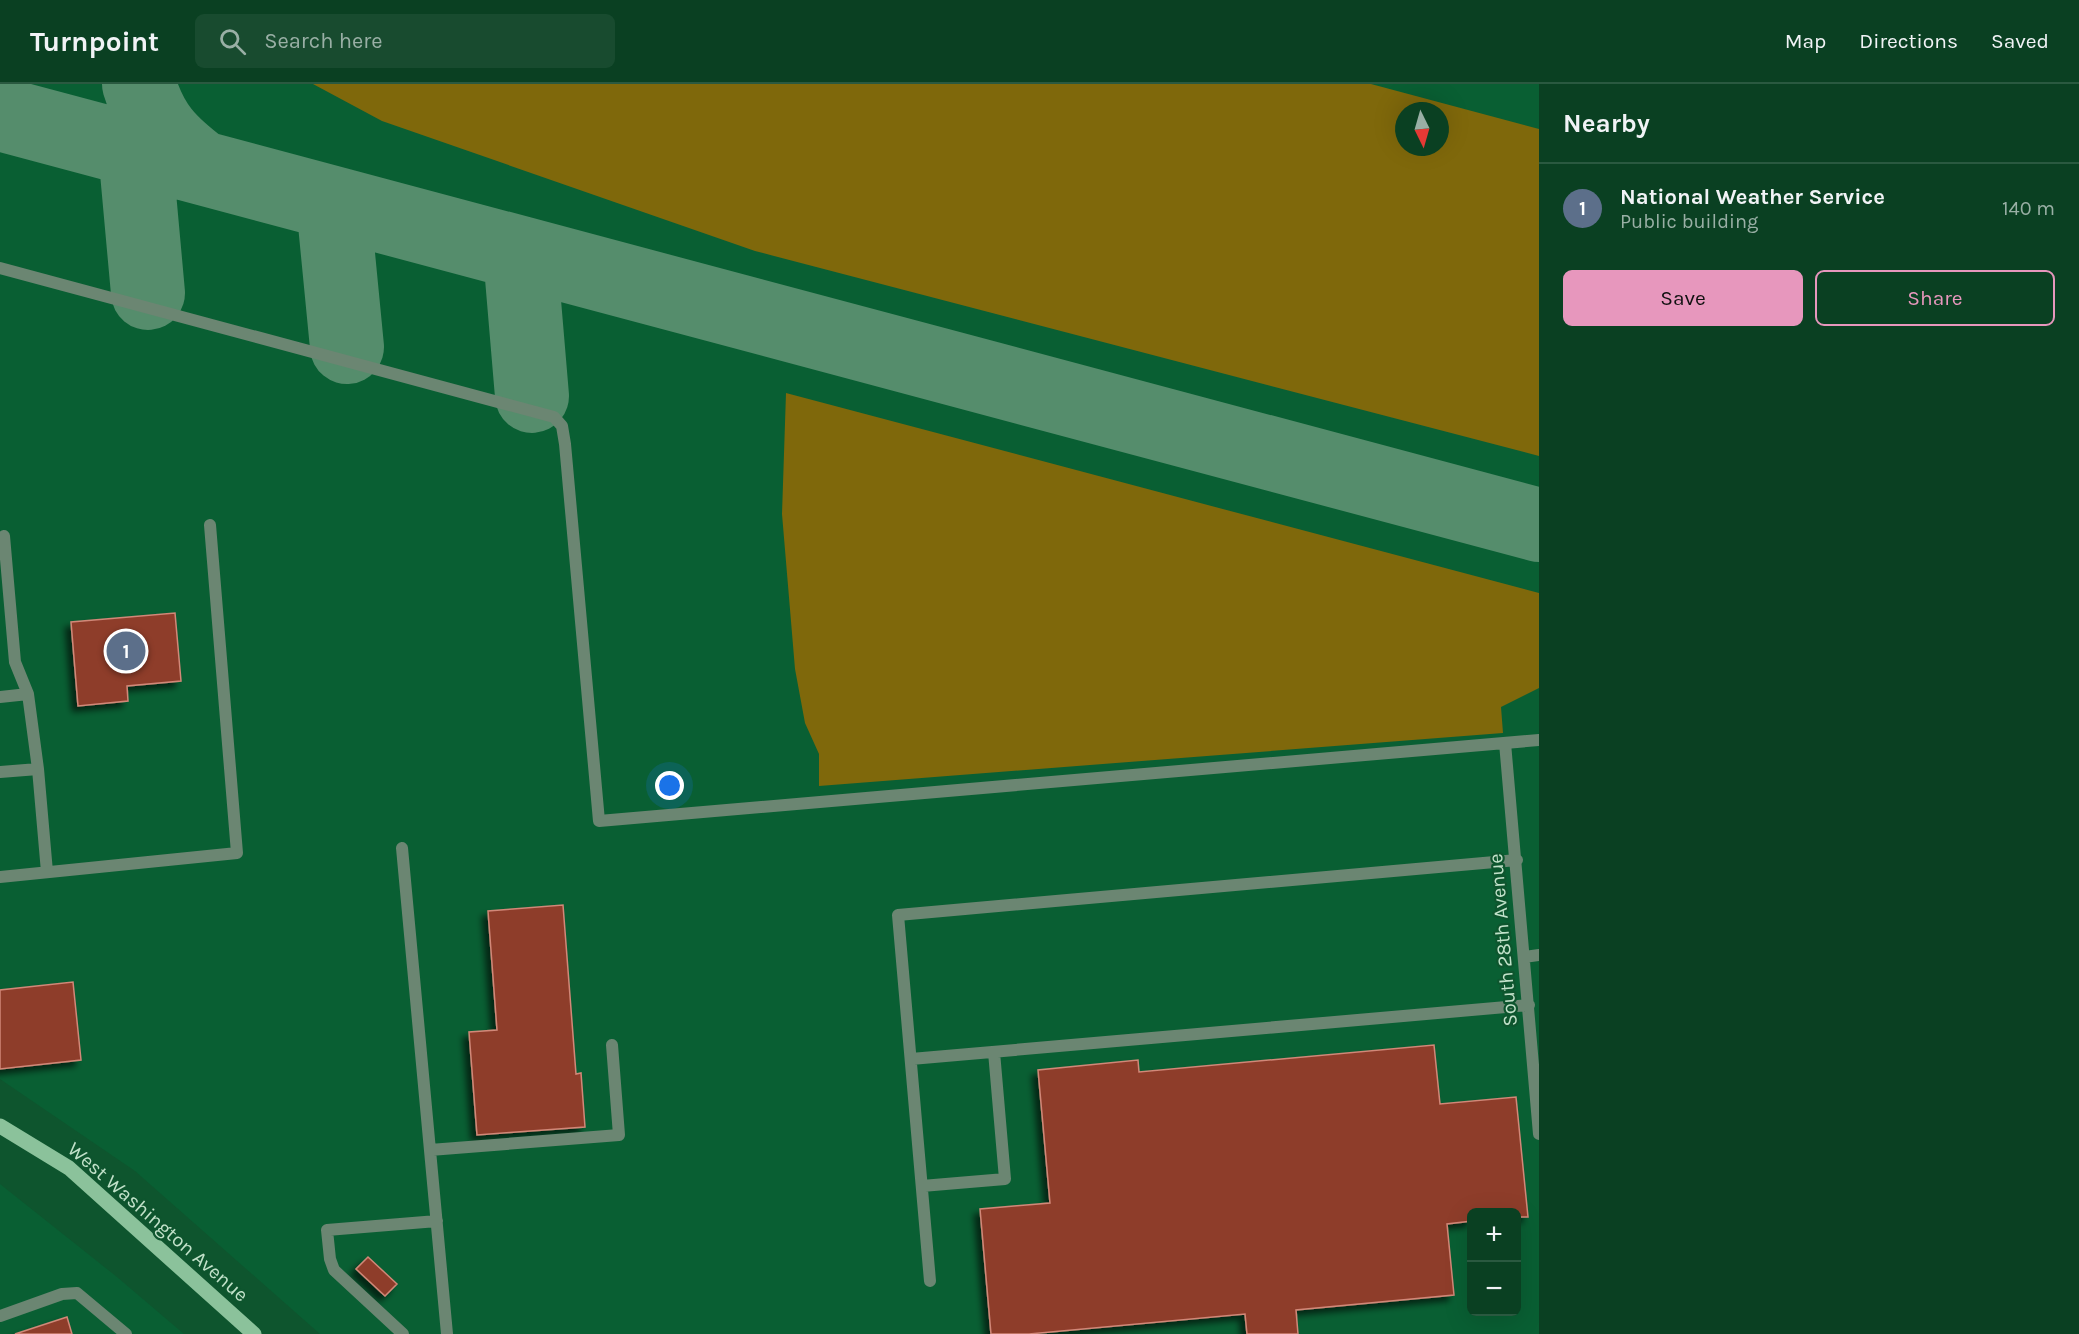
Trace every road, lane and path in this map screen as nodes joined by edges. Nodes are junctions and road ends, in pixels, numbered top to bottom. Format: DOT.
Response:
graph roads {
  1 [pos="0,268"];
  2 [pos="210,525"];
  3 [pos="4,536"];
  4 [pos="28,694"];
  5 [pos="0,697"];
  6 [pos="1539,740"];
  7 [pos="1505,743"];
  8 [pos="38,769"];
  9 [pos="0,772"];
  10 [pos="402,848"];
  11 [pos="1517,860"];
  12 [pos="47,872"];
  13 [pos="0,877"];
  14 [pos="1539,955"];
  15 [pos="1524,957"];
  16 [pos="1529,1005"];
  17 [pos="612,1045"];
  18 [pos="994,1052"];
  19 [pos="911,1059"];
  20 [pos="0,1126"];
  21 [pos="1539,1134"];
  22 [pos="430,1150"];
  23 [pos="922,1186"];
  24 [pos="436,1221"];
  25 [pos="930,1281"];
  26 [pos="0,1316"];
  27 [pos="126,1334"];
  28 [pos="254,1334"];
  29 [pos="403,1334"];
  30 [pos="447,1334"];
  1 -- 7 [label="lane"];
  2 -- 12 [label="lane"];
  3 -- 4 [label="lane"];
  4 -- 5 [label="lane"];
  4 -- 8 [label="lane"];
  6 -- 7 [label="lane"];
  7 -- 11 [label="lane, South 28th Avenue"];
  8 -- 9 [label="lane"];
  8 -- 12 [label="lane"];
  10 -- 22 [label="lane"];
  11 -- 15 [label="lane, South 28th Avenue"];
  11 -- 19 [label="lane"];
  12 -- 13 [label="lane"];
  14 -- 15 [label="lane"];
  15 -- 16 [label="lane, South 28th Avenue"];
  16 -- 18 [label="lane"];
  16 -- 21 [label="lane, South 28th Avenue"];
  17 -- 22 [label="lane"];
  18 -- 19 [label="lane"];
  18 -- 23 [label="lane"];
  19 -- 23 [label="lane"];
  20 -- 28 [label="main road, West Washington Avenue"];
  22 -- 24 [label="lane"];
  23 -- 25 [label="lane"];
  24 -- 29 [label="lane"];
  24 -- 30 [label="lane"];
  26 -- 27 [label="lane"];
}
